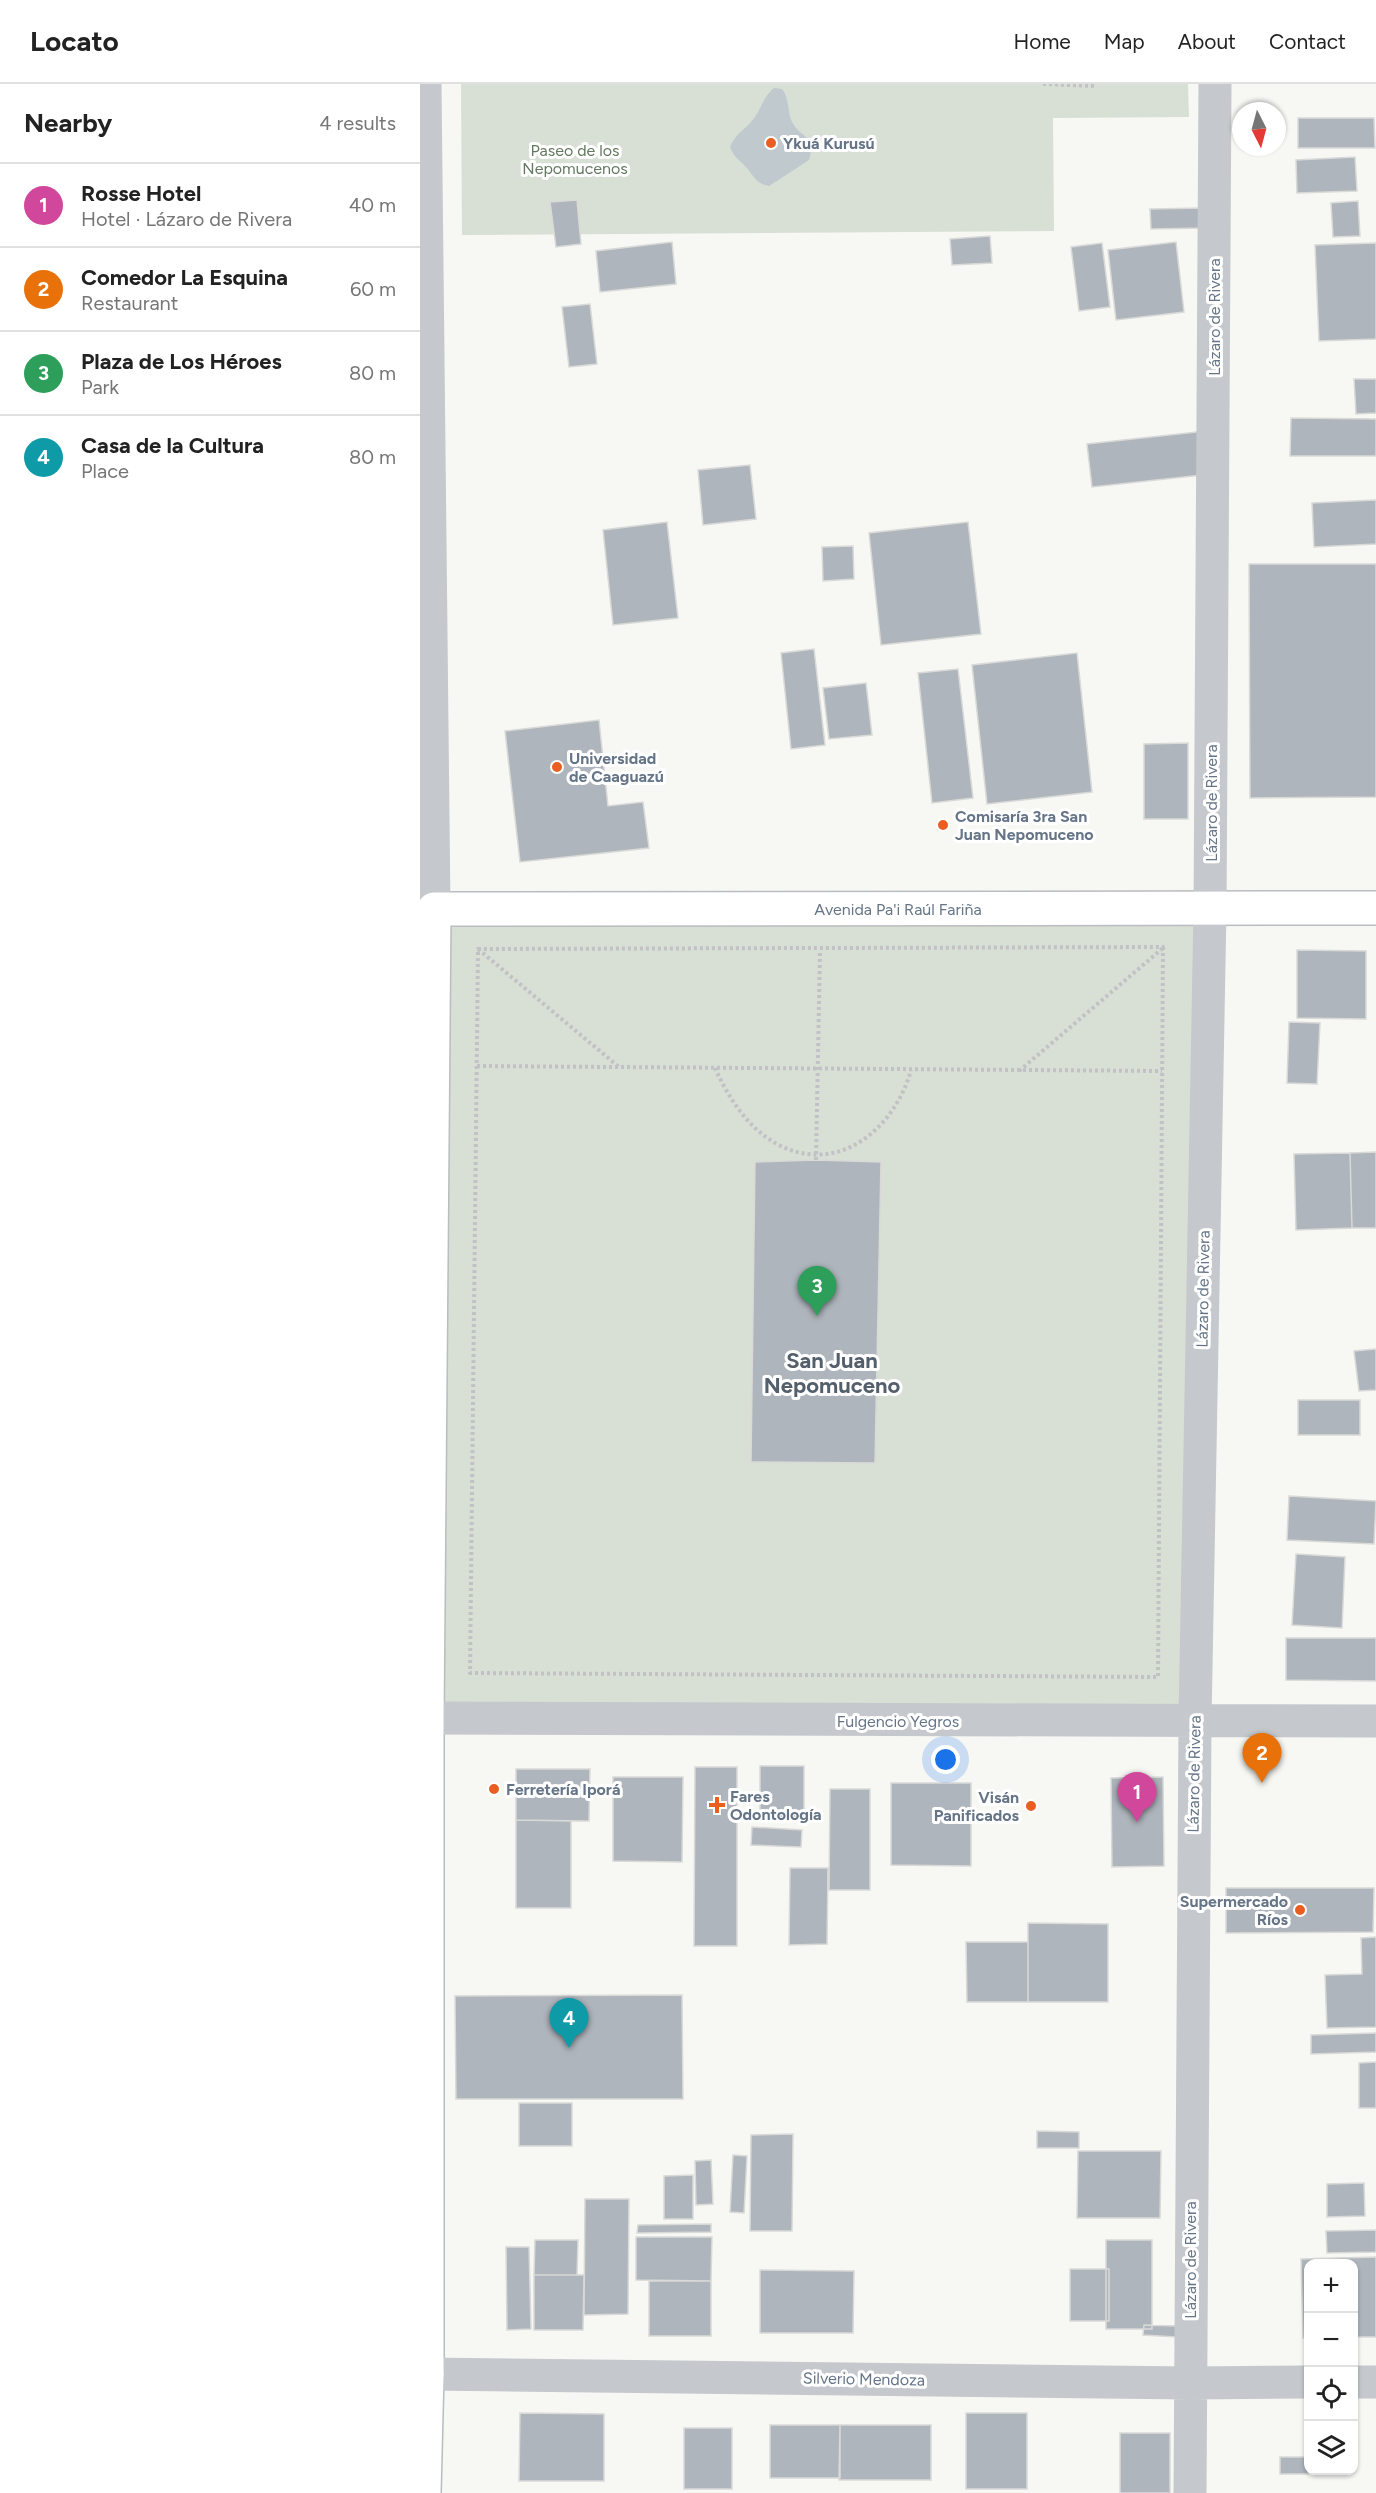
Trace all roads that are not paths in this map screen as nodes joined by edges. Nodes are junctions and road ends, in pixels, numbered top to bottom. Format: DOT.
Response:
graph roads {
  1 [pos="425,84"];
  2 [pos="1215,84"];
  3 [pos="1376,908"];
  4 [pos="427,909"];
  5 [pos="1210,909"];
  6 [pos="424,1718"];
  7 [pos="1376,1721"];
  8 [pos="1195,1722"];
  9 [pos="424,2374"];
  10 [pos="1304,2382"];
  11 [pos="1358,2382"];
  12 [pos="1376,2382"];
  13 [pos="1190,2383"];
  14 [pos="424,2493"];
  15 [pos="1190,2493"];
  1 -- 4 [label="street"];
  2 -- 5 [label="street, Lázaro de Rivera"];
  3 -- 5 [label="main road, Avenida Pa'i Raúl Fariña"];
  4 -- 5 [label="main road, Avenida Pa'i Raúl Fariña"];
  4 -- 6 [label="main road"];
  5 -- 8 [label="street, Lázaro de Rivera"];
  6 -- 8 [label="street, Fulgencio Yegros"];
  6 -- 9 [label="main road"];
  7 -- 8 [label="street, Fulgencio Yegros"];
  8 -- 13 [label="street, Lázaro de Rivera"];
  9 -- 13 [label="street, Silverio Mendoza"];
  9 -- 14 [label="main road"];
  10 -- 13 [label="street, Silverio Mendoza"];
  11 -- 12 [label="street"];
  13 -- 15 [label="street, Lázaro de Rivera"];
}
